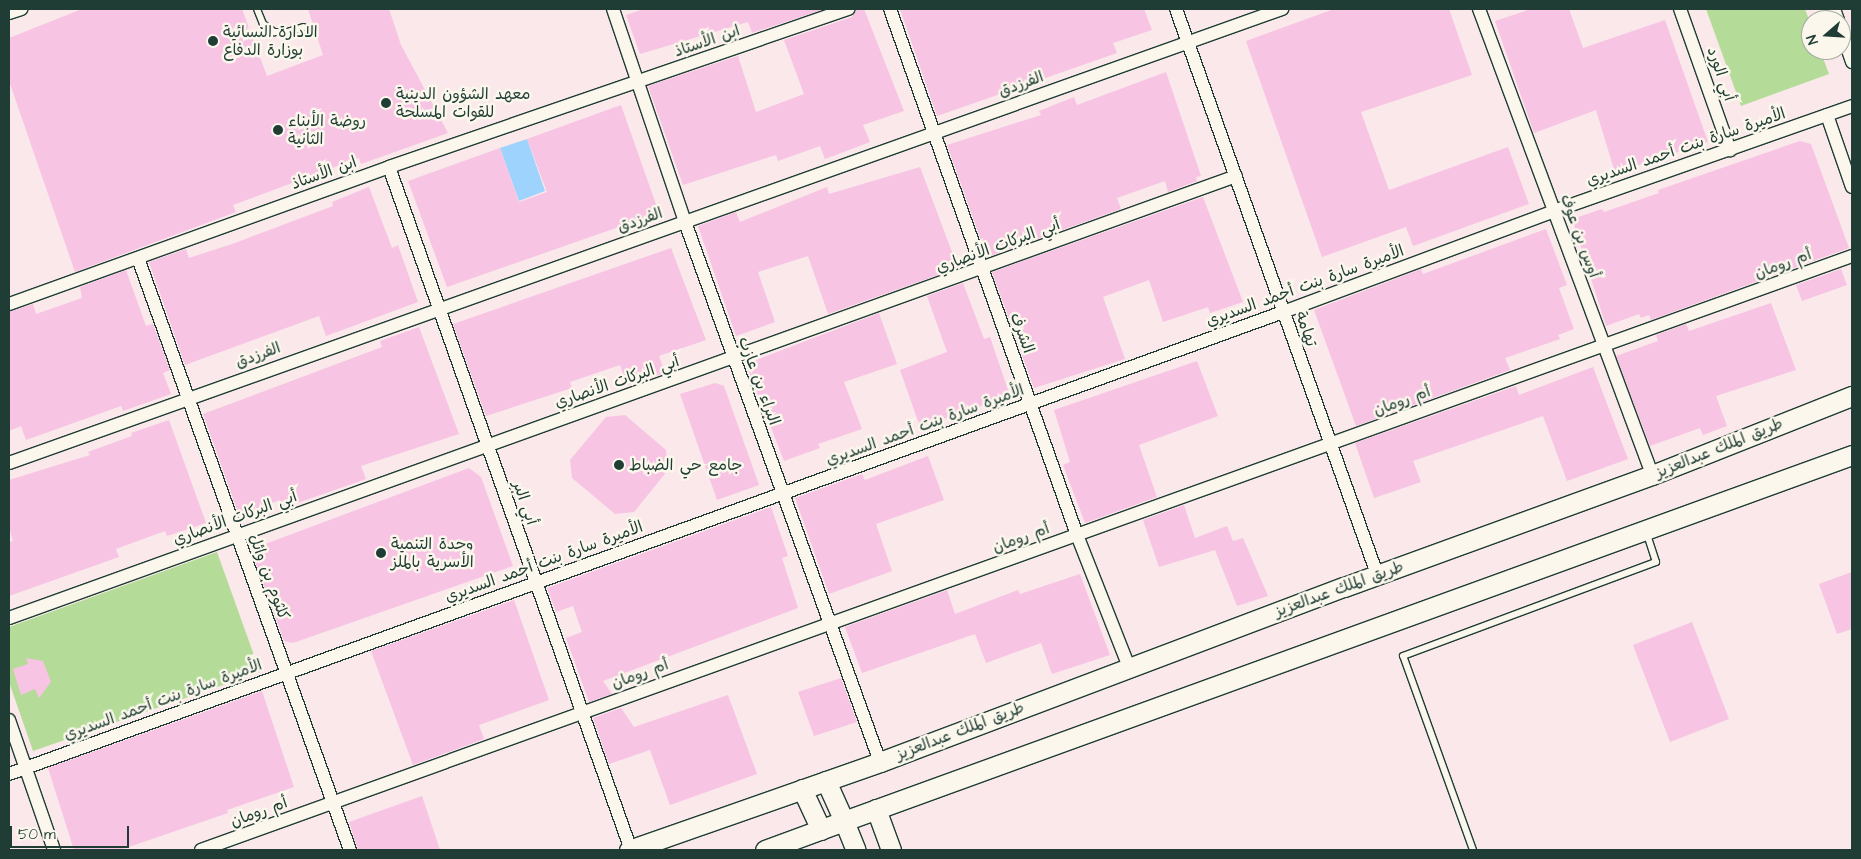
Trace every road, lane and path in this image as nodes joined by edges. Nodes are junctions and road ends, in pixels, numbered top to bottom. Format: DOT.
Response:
graph roads {
  1 [pos="21,9"];
  2 [pos="257,9"];
  3 [pos="613,9"];
  4 [pos="849,9"];
  5 [pos="890,9"];
  6 [pos="1176,9"];
  7 [pos="1282,9"];
  8 [pos="1479,9"];
  9 [pos="1680,9"];
  10 [pos="9,13"];
  11 [pos="303,27"];
  12 [pos="1188,42"];
  13 [pos="639,82"];
  14 [pos="1852,106"];
  15 [pos="1827,115"];
  16 [pos="933,133"];
  17 [pos="1730,150"];
  18 [pos="389,167"];
  19 [pos="1236,176"];
  20 [pos="1852,187"];
  21 [pos="1554,211"];
  22 [pos="685,222"];
  23 [pos="1852,256"];
  24 [pos="138,258"];
  25 [pos="982,269"];
  26 [pos="9,304"];
  27 [pos="438,309"];
  28 [pos="1283,312"];
  29 [pos="1603,346"];
  30 [pos="734,360"];
  31 [pos="1852,396"];
  32 [pos="188,398"];
  33 [pos="1031,404"];
  34 [pos="487,444"];
  35 [pos="1328,444"];
  36 [pos="1852,455"];
  37 [pos="9,463"];
  38 [pos="1652,475"];
  39 [pos="782,494"];
  40 [pos="1645,530"];
  41 [pos="236,535"];
  42 [pos="1077,535"];
  43 [pos="1377,574"];
  44 [pos="535,583"];
  45 [pos="9,618"];
  46 [pos="830,623"];
  47 [pos="1129,667"];
  48 [pos="286,673"];
  49 [pos="580,713"];
  50 [pos="9,720"];
  51 [pos="880,762"];
  52 [pos="26,768"];
  53 [pos="9,774"];
  54 [pos="826,781"];
  55 [pos="802,789"];
  56 [pos="333,803"];
  57 [pos="876,809"];
  58 [pos="844,821"];
  59 [pos="821,830"];
  60 [pos="54,850"];
  61 [pos="201,850"];
  62 [pos="350,850"];
  63 [pos="630,850"];
  64 [pos="765,850"];
  65 [pos="856,850"];
  66 [pos="892,850"];
  67 [pos="1472,850"];
  1 -- 10 [label="street"];
  2 -- 11 [label="lane"];
  3 -- 13 [label="street, البراء بن عازب"];
  4 -- 13 [label="street, ابن الأستاذ"];
  5 -- 16 [label="street, الشرف"];
  6 -- 12 [label="street, تهامة"];
  7 -- 12 [label="street, الفرزدق"];
  8 -- 21 [label="street, أوس بن عوف"];
  9 -- 17 [label="street, أبي الورد"];
  12 -- 16 [label="street, الفرزدق"];
  12 -- 19 [label="street, تهامة"];
  13 -- 18 [label="street, ابن الأستاذ"];
  13 -- 22 [label="street, البراء بن عازب"];
  14 -- 15 [label="street, الأميرة سارة بنت أحمد السديري"];
  15 -- 17 [label="street, الأميرة سارة بنت أحمد السديري"];
  15 -- 20 [label="street"];
  16 -- 22 [label="street, الفرزدق"];
  16 -- 25 [label="street, الشرف"];
  17 -- 21 [label="street, الأميرة سارة بنت أحمد السديري"];
  18 -- 24 [label="street, ابن الأستاذ"];
  18 -- 27 [label="street, أبي البر"];
  19 -- 25 [label="street, أبي البركات الأنصاري"];
  19 -- 28 [label="street, تهامة"];
  21 -- 28 [label="street, الأميرة سارة بنت أحمد السديري"];
  21 -- 29 [label="street, أوس بن عوف"];
  22 -- 27 [label="street, الفرزدق"];
  22 -- 30 [label="street, البراء بن عازب"];
  23 -- 29 [label="street, أم رومان"];
  24 -- 26 [label="street, ابن الأستاذ"];
  24 -- 32 [label="street, كلثوم بن وائل"];
  25 -- 30 [label="street, أبي البركات الأنصاري"];
  25 -- 33 [label="street, الشرف"];
  27 -- 32 [label="street, الفرزدق"];
  27 -- 34 [label="street, أبي البر"];
  28 -- 33 [label="street, الأميرة سارة بنت أحمد السديري"];
  28 -- 35 [label="street, تهامة"];
  29 -- 35 [label="street, أم رومان"];
  29 -- 38 [label="street, أوس بن عوف"];
  30 -- 34 [label="street, أبي البركات الأنصاري"];
  30 -- 39 [label="street, البراء بن عازب"];
  31 -- 38 [label="main road, طريق الملك عبدالعزيز"];
  32 -- 37 [label="street, الفرزدق"];
  32 -- 41 [label="street, كلثوم بن وائل"];
  33 -- 39 [label="street, الأميرة سارة بنت أحمد السديري"];
  33 -- 42 [label="street, الشرف"];
  34 -- 41 [label="street, أبي البركات الأنصاري"];
  34 -- 44 [label="street, أبي البر"];
  35 -- 42 [label="street, أم رومان"];
  35 -- 43 [label="street, تهامة"];
  36 -- 40 [label="main road"];
  38 -- 43 [label="main road, طريق الملك عبدالعزيز"];
  39 -- 44 [label="street, الأميرة سارة بنت أحمد السديري"];
  39 -- 46 [label="street, البراء بن عازب"];
  40 -- 57 [label="main road"];
  40 -- 67 [label="lane"];
  41 -- 45 [label="street, أبي البركات الأنصاري"];
  41 -- 48 [label="street, كلثوم بن وائل"];
  42 -- 46 [label="street, أم رومان"];
  42 -- 47 [label="street, الشرف"];
  43 -- 47 [label="main road, طريق الملك عبدالعزيز"];
  44 -- 48 [label="street, الأميرة سارة بنت أحمد السديري"];
  44 -- 49 [label="street, أبي البر"];
  46 -- 49 [label="street, أم رومان"];
  46 -- 51 [label="street, البراء بن عازب"];
  47 -- 51 [label="main road, طريق الملك عبدالعزيز"];
  48 -- 52 [label="street, الأميرة سارة بنت أحمد السديري"];
  48 -- 56 [label="street, كلثوم بن وائل"];
  49 -- 56 [label="street, أم رومان"];
  49 -- 63 [label="street, أبي البر"];
  50 -- 52 [label="street"];
  51 -- 54 [label="main road, طريق الملك عبدالعزيز"];
  52 -- 53 [label="street, الأميرة سارة بنت أحمد السديري"];
  52 -- 60 [label="street"];
  54 -- 55 [label="main road, طريق الملك عبدالعزيز"];
  54 -- 58 [label="main road"];
  55 -- 59 [label="main road"];
  55 -- 63 [label="main road, طريق الملك عبدالعزيز"];
  56 -- 61 [label="street, أم رومان"];
  56 -- 62 [label="street, كلثوم بن وائل"];
  57 -- 58 [label="main road"];
  57 -- 66 [label="main road"];
  58 -- 59 [label="main road"];
  58 -- 65 [label="main road"];
  59 -- 64 [label="main road"];
}
